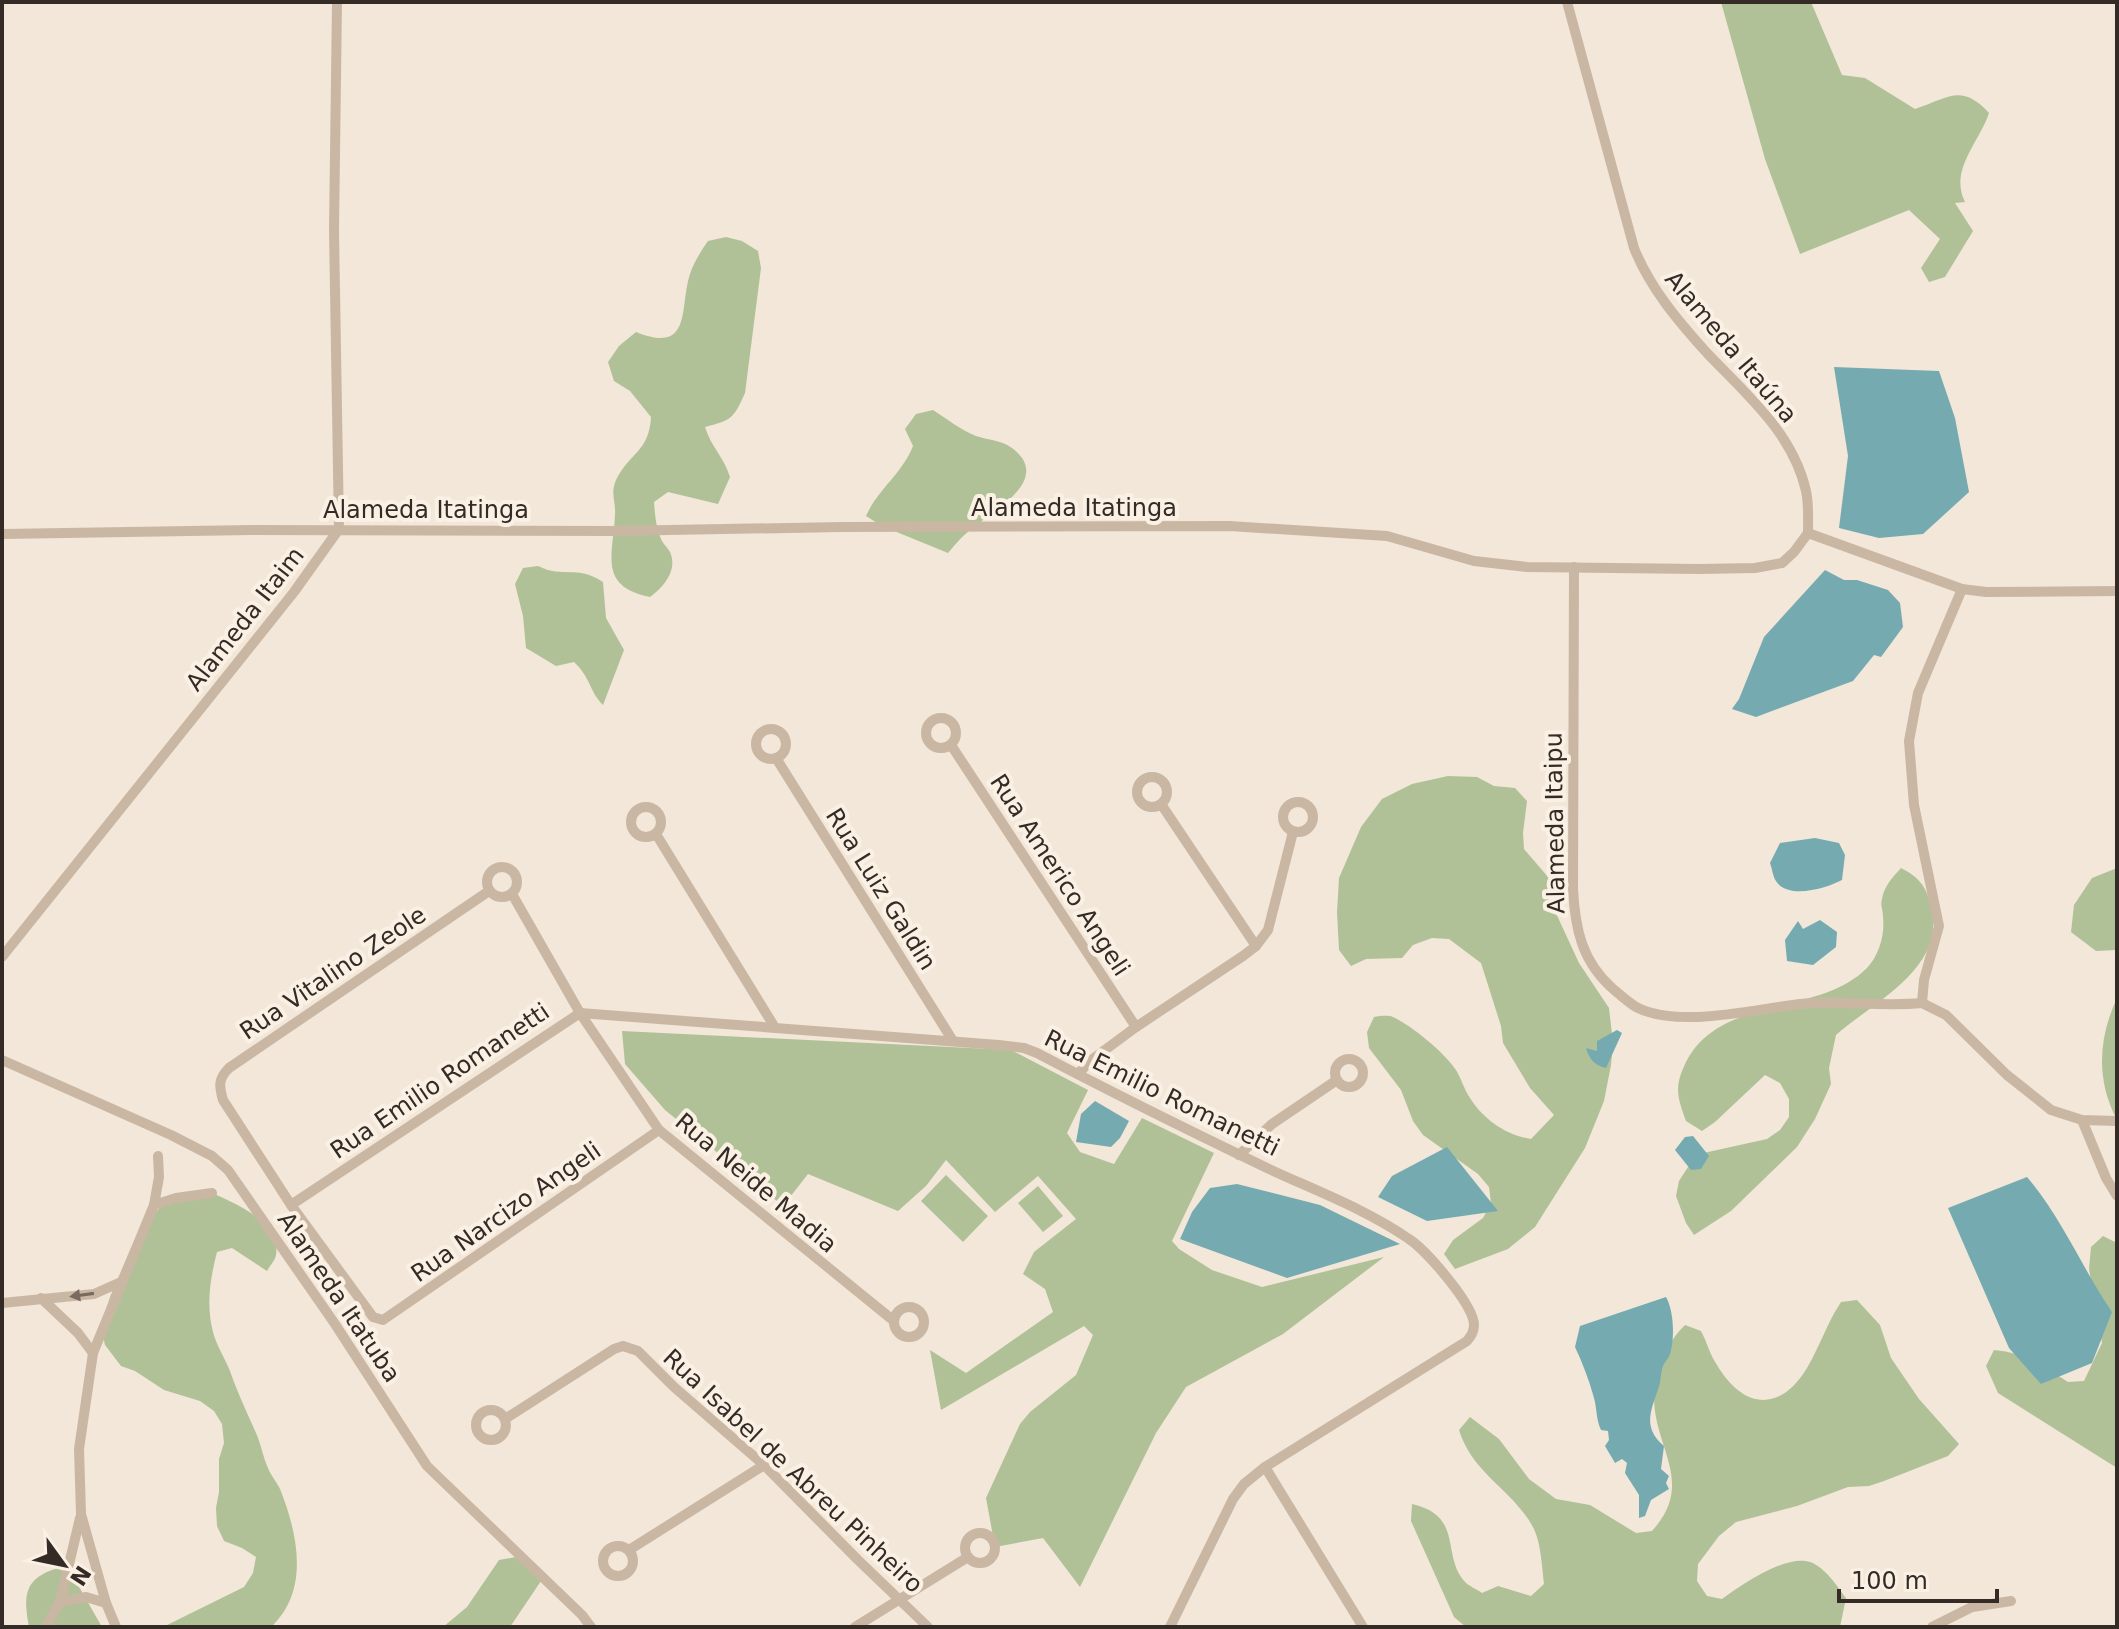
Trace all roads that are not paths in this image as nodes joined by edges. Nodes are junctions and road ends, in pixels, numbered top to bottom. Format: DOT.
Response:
graph roads {
  1 [pos="337,2"];
  2 [pos="1567,2"];
  3 [pos="339,529"];
  4 [pos="1808,533"];
  5 [pos="2,534"];
  6 [pos="1574,567"];
  7 [pos="1962,589"];
  8 [pos="2117,591"];
  9 [pos="951,745"];
  10 [pos="776,758"];
  11 [pos="1161,804"];
  12 [pos="1293,832"];
  13 [pos="656,834"];
  14 [pos="489,891"];
  15 [pos="512,894"];
  16 [pos="1256,946"];
  17 [pos="2,957"];
  18 [pos="1922,1003"];
  19 [pos="580,1013"];
  20 [pos="774,1026"];
  21 [pos="1136,1027"];
  22 [pos="953,1041"];
  23 [pos="2,1060"];
  24 [pos="1078,1074"];
  25 [pos="1337,1080"];
  26 [pos="2082,1120"];
  27 [pos="2117,1121"];
  28 [pos="659,1130"];
  29 [pos="1239,1155"];
  30 [pos="158,1156"];
  31 [pos="212,1193"];
  32 [pos="2117,1196"];
  33 [pos="154,1205"];
  34 [pos="291,1205"];
  35 [pos="121,1282"];
  36 [pos="41,1298"];
  37 [pos="2,1303"];
  38 [pos="894,1321"];
  39 [pos="93,1353"];
  40 [pos="505,1419"];
  41 [pos="764,1465"];
  42 [pos="1265,1467"];
  43 [pos="81,1514"];
  44 [pos="629,1550"];
  45 [pos="968,1557"];
  46 [pos="901,1600"];
  47 [pos="2011,1601"];
  48 [pos="60,1602"];
  49 [pos="106,1603"];
  50 [pos="46,1627"];
  51 [pos="116,1627"];
  52 [pos="591,1627"];
  53 [pos="855,1627"];
  54 [pos="928,1627"];
  55 [pos="1170,1627"];
  56 [pos="1363,1627"];
  57 [pos="1932,1627"];
  1 -- 3 [label="street"];
  2 -- 4 [label="street, Alameda Itaúna"];
  3 -- 5 [label="street, Alameda Itatinga"];
  3 -- 6 [label="street, Alameda Itatinga"];
  3 -- 17 [label="street, Alameda Itaim"];
  4 -- 6 [label="street, Alameda Itatinga"];
  4 -- 7 [label="street"];
  6 -- 18 [label="street, Alameda Itaipu"];
  7 -- 8 [label="street"];
  7 -- 18 [label="street"];
  9 -- 21 [label="street, Rua Americo Angeli"];
  10 -- 22 [label="street, Rua Luiz Galdin"];
  11 -- 16 [label="street"];
  12 -- 16 [label="street"];
  13 -- 20 [label="street"];
  14 -- 15 [label="street"];
  14 -- 15 [label="street, Rua Vitalino Zeole"];
  14 -- 34 [label="street, Rua Vitalino Zeole"];
  15 -- 19 [label="street, Rua Neide Madia"];
  16 -- 21 [label="street"];
  18 -- 26 [label="street"];
  19 -- 20 [label="street, Rua Emilio Romanetti"];
  19 -- 28 [label="street, Rua Neide Madia"];
  19 -- 34 [label="street, Rua Emilio Romanetti"];
  20 -- 22 [label="street, Rua Emilio Romanetti"];
  21 -- 24 [label="street"];
  22 -- 24 [label="street, Rua Emilio Romanetti"];
  23 -- 52 [label="street, Alameda Itatuba"];
  24 -- 29 [label="street, Rua Emilio Romanetti"];
  25 -- 29 [label="street"];
  26 -- 27 [label="street"];
  26 -- 32 [label="street"];
  28 -- 34 [label="street, Rua Narcizo Angeli"];
  28 -- 38 [label="street, Rua Neide Madia"];
  29 -- 42 [label="street, Rua Emilio Romanetti"];
  30 -- 33 [label="street"];
  31 -- 33 [label="street"];
  33 -- 35 [label="street"];
  35 -- 36 [label="street, one-way"];
  35 -- 39 [label="street"];
  36 -- 37 [label="street"];
  36 -- 39 [label="street"];
  39 -- 43 [label="street"];
  40 -- 41 [label="street, Rua Isabel de Abreu Pinheiro"];
  41 -- 44 [label="street"];
  41 -- 46 [label="street, Rua Isabel de Abreu Pinheiro"];
  42 -- 55 [label="street, Rua Emilio Romanetti"];
  42 -- 56 [label="street"];
  43 -- 48 [label="street"];
  43 -- 49 [label="street"];
  45 -- 46 [label="street"];
  46 -- 53 [label="street"];
  46 -- 54 [label="street, Rua Isabel de Abreu Pinheiro"];
  47 -- 57 [label="street"];
  48 -- 49 [label="street"];
  48 -- 50 [label="street"];
  49 -- 51 [label="street"];
}
